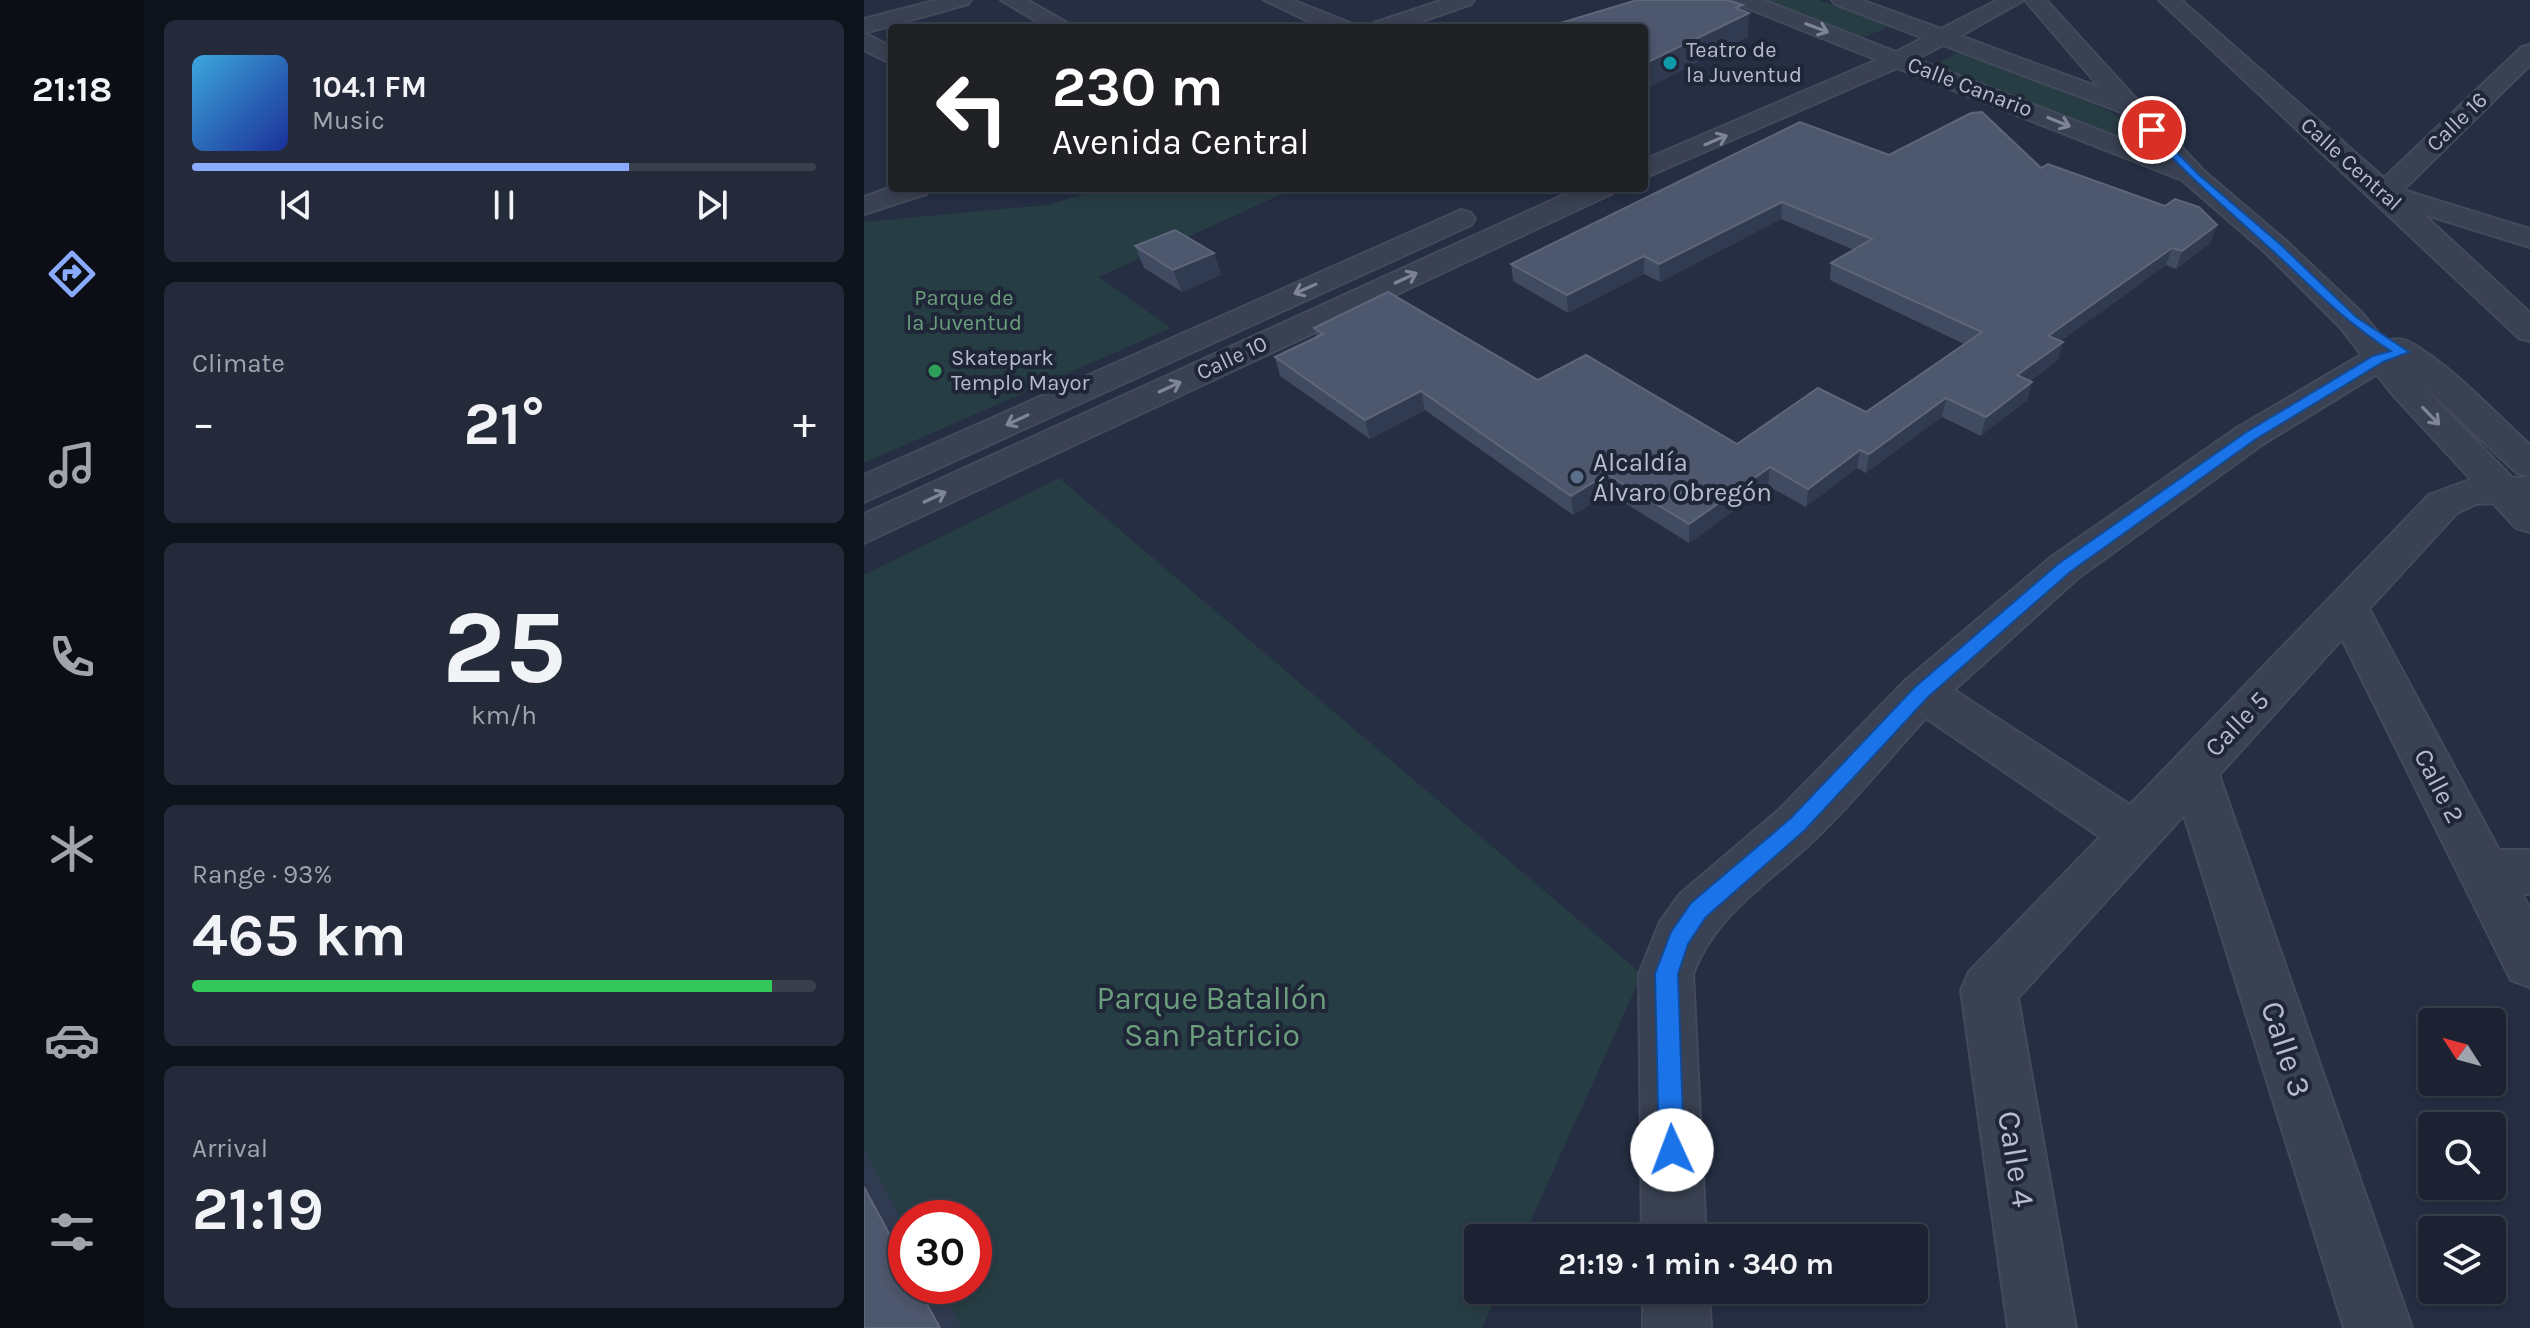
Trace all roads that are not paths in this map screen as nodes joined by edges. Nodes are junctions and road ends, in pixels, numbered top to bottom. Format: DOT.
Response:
graph roads {
  1 [pos="961,0"];
  2 [pos="1011,0"];
  3 [pos="1274,0"];
  4 [pos="1464,0"];
  5 [pos="1744,0"];
  6 [pos="1842,0"];
  7 [pos="1974,0"];
  8 [pos="2014,0"];
  9 [pos="2035,0"];
  10 [pos="2169,0"];
  11 [pos="1057,24"];
  12 [pos="1332,24"];
  13 [pos="1394,24"];
  14 [pos="864,26"];
  15 [pos="1918,26"];
  16 [pos="1947,37"];
  17 [pos="864,40"];
  18 [pos="1870,48"];
  19 [pos="2530,52"];
  20 [pos="888,55"];
  21 [pos="1899,59"];
  22 [pos="2130,107"];
  23 [pos="1714,113"];
  24 [pos="1648,168"];
  25 [pos="2195,178"];
  26 [pos="904,192"];
  27 [pos="1520,192"];
  28 [pos="1592,192"];
  29 [pos="2384,193"];
  30 [pos="864,206"];
  31 [pos="2530,238"];
  32 [pos="2530,331"];
  33 [pos="2390,356"];
  34 [pos="864,490"];
  35 [pos="2523,491"];
  36 [pos="864,530"];
  37 [pos="2348,609"];
  38 [pos="1922,692"];
  39 [pos="2193,769"];
  40 [pos="2133,833"];
  41 [pos="2507,873"];
  42 [pos="2530,962"];
  43 [pos="1989,990"];
  44 [pos="1674,1224"];
  45 [pos="1676,1304"];
  46 [pos="1677,1328"];
  47 [pos="2042,1328"];
  48 [pos="2378,1328"];
  1 -- 14 [label="street"];
  2 -- 11 [label="street"];
  3 -- 12 [label="street"];
  4 -- 13 [label="street"];
  5 -- 18 [label="street, Calle Canario, one-way"];
  6 -- 15 [label="street, Calle Canario"];
  7 -- 15 [label="street"];
  8 -- 16 [label="street"];
  9 -- 22 [label="street"];
  10 -- 29 [label="street, Calle Central"];
  15 -- 16 [label="street, Calle Canario"];
  15 -- 18 [label="street"];
  16 -- 21 [label="street"];
  16 -- 22 [label="street, Calle Canario"];
  17 -- 20 [label="street"];
  18 -- 21 [label="street, Calle Canario"];
  18 -- 23 [label="street"];
  19 -- 29 [label="street, Calle 16"];
  24 -- 21 [label="street, one-way"];
  21 -- 25 [label="street, Calle Canario, one-way"];
  22 -- 25 [label="street"];
  25 -- 33 [label="street"];
  26 -- 30 [label="street"];
  27 -- 34 [label="street, Calle 10, one-way"];
  36 -- 28 [label="street, Calle 10, one-way"];
  29 -- 31 [label="street"];
  29 -- 32 [label="street, Calle Central"];
  33 -- 35 [label="street"];
  33 -- 38 [label="street"];
  35 -- 37 [label="street, Calle 5"];
  37 -- 39 [label="street, Calle 5"];
  37 -- 41 [label="street, Calle 2"];
  38 -- 40 [label="street"];
  38 -- 44 [label="street"];
  39 -- 40 [label="street, Calle 5"];
  39 -- 48 [label="street, Calle 3"];
  40 -- 43 [label="street, Calle 5"];
  41 -- 42 [label="street, Calle 2"];
  43 -- 47 [label="street, Calle 4"];
  45 -- 46 [label="street"];
}
